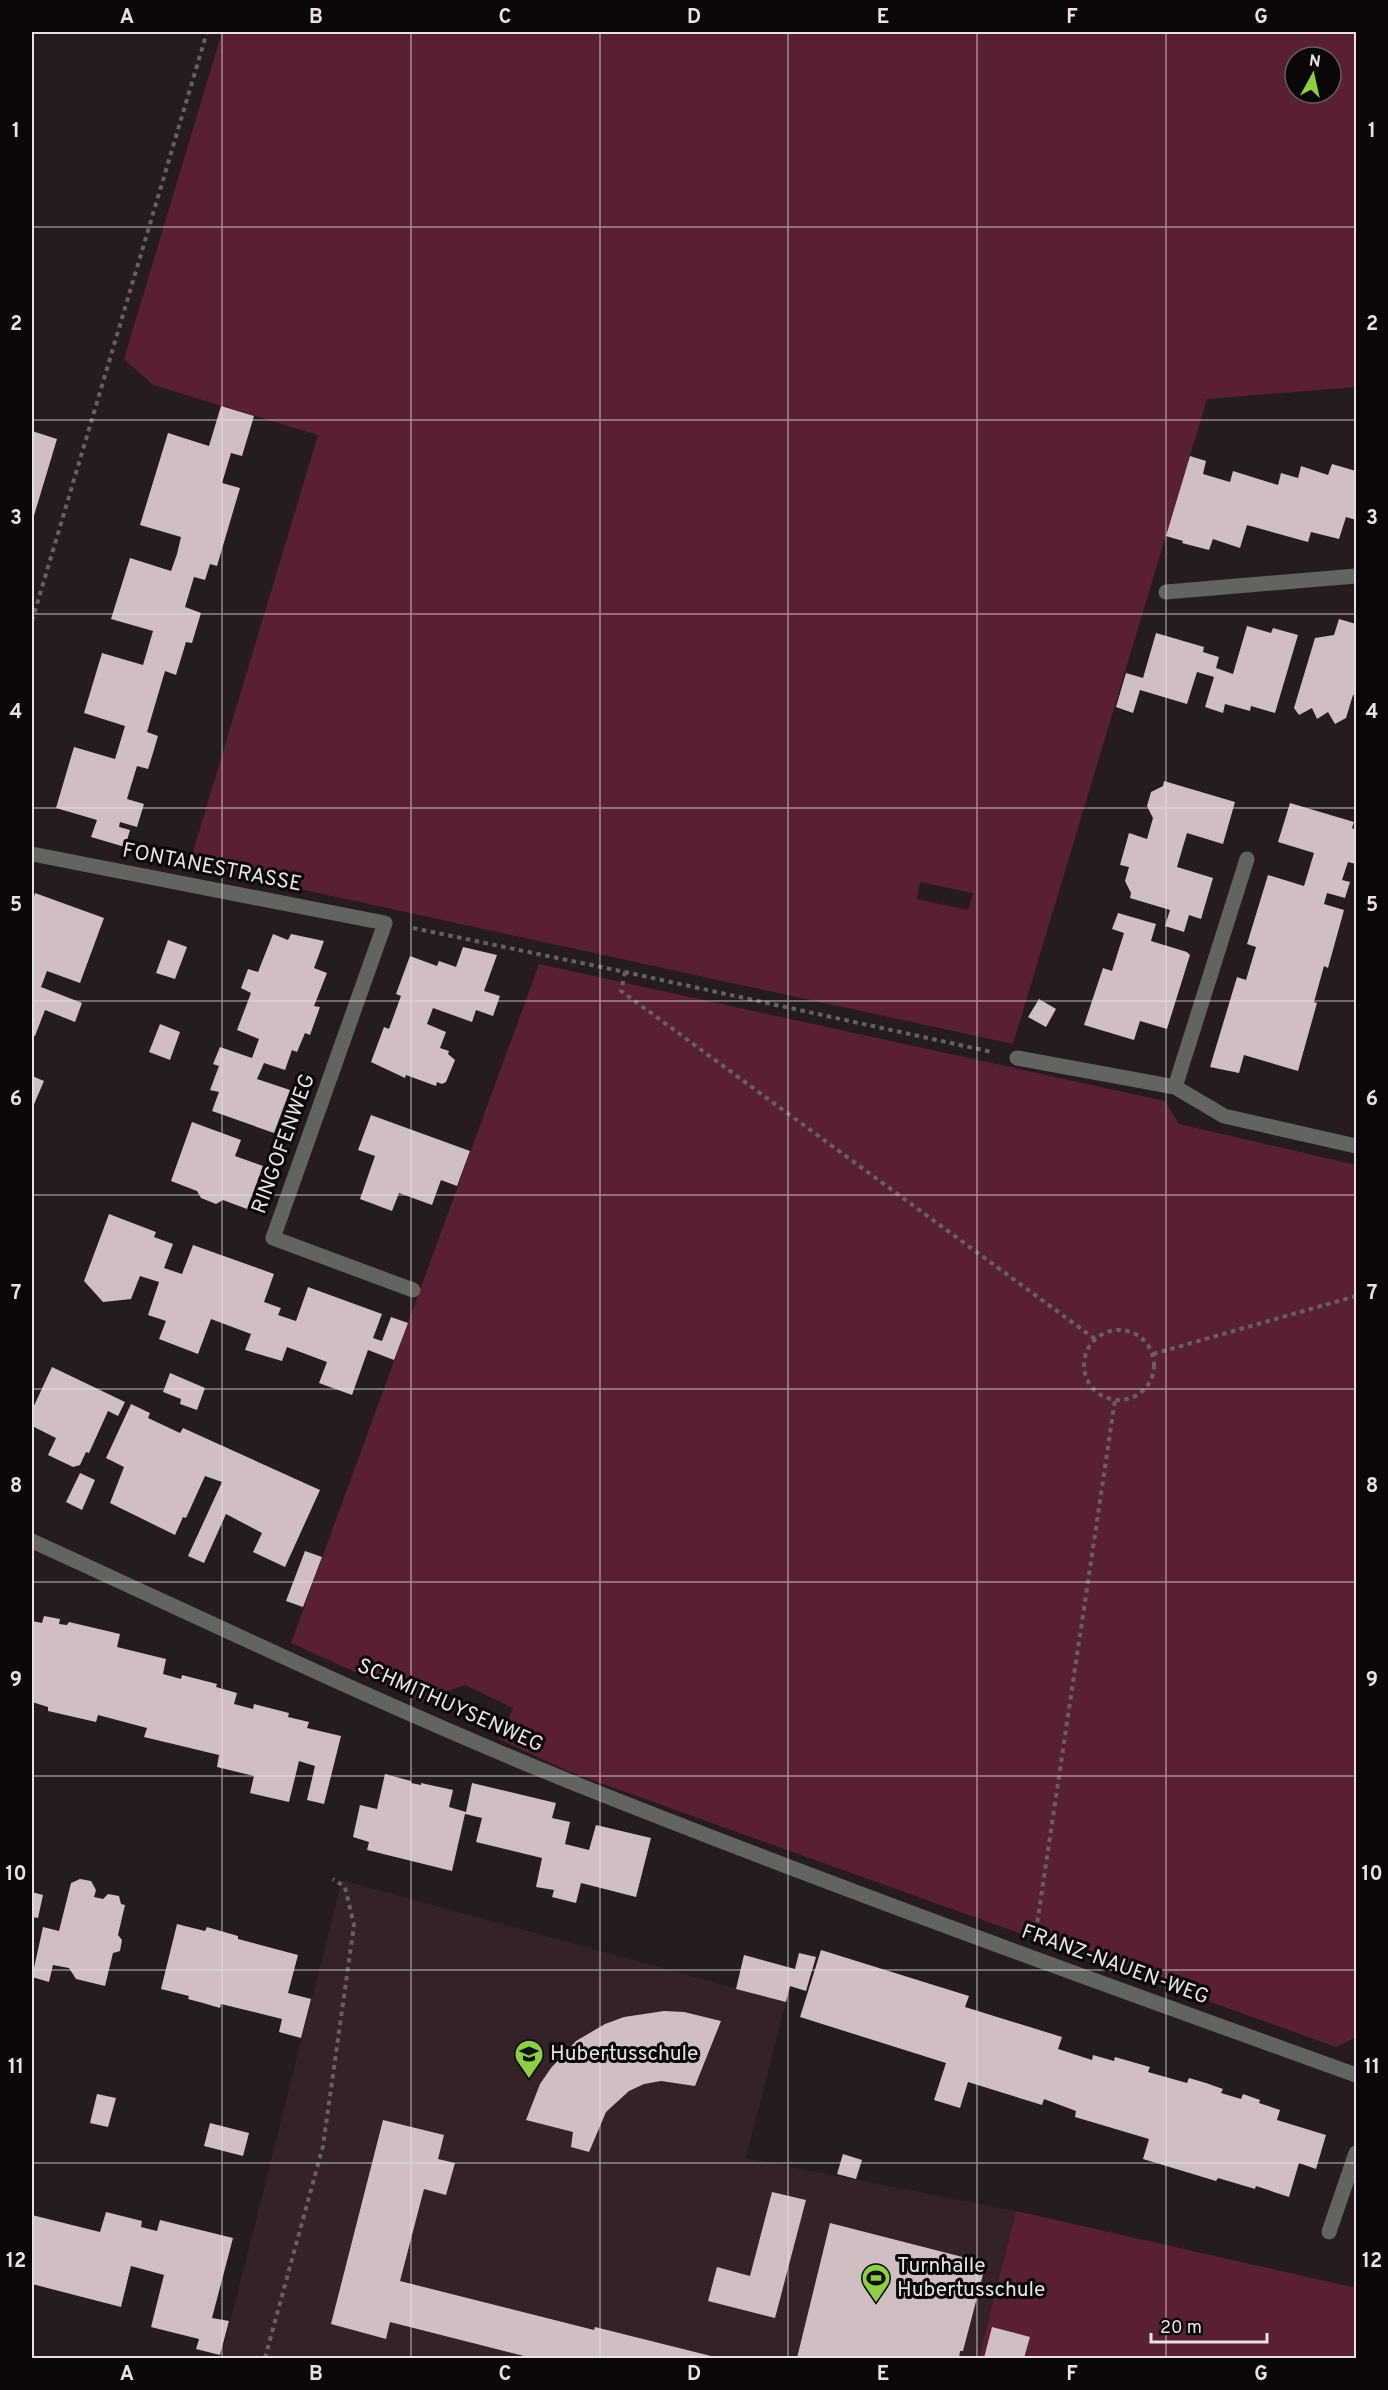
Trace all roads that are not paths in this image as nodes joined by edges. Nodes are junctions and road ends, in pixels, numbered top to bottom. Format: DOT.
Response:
graph roads {
  1 [pos="1356,576"];
  2 [pos="1166,592"];
  3 [pos="32,854"];
  4 [pos="1247,858"];
  5 [pos="385,923"];
  6 [pos="1017,1058"];
  7 [pos="1175,1087"];
  8 [pos="1356,1146"];
  9 [pos="413,1290"];
  10 [pos="32,1541"];
  11 [pos="859,1892"];
  12 [pos="1356,2075"];
  13 [pos="1356,2153"];
  14 [pos="1329,2232"];
  1 -- 2 [label="street"];
  3 -- 5 [label="street, FONTANESTRASSE"];
  4 -- 7 [label="street"];
  5 -- 9 [label="street, RINGOFENWEG"];
  6 -- 7 [label="street"];
  7 -- 8 [label="street"];
  10 -- 11 [label="street, SCHMITHUYSENWEG"];
  11 -- 12 [label="street, FRANZ-NAUEN-WEG"];
  13 -- 14 [label="street"];
}
